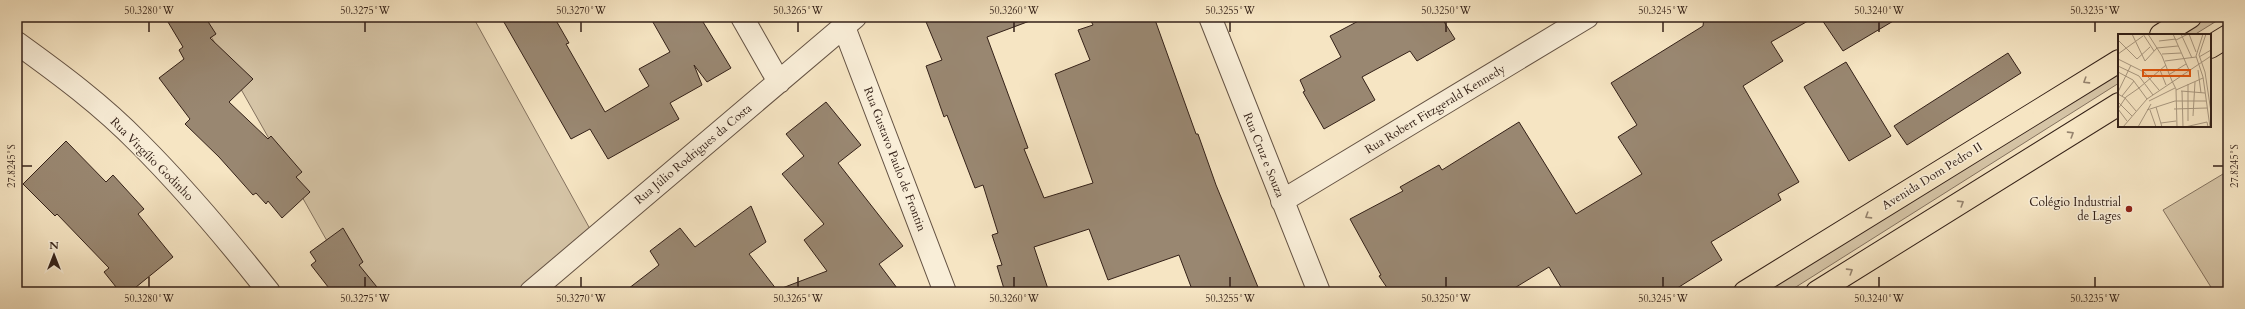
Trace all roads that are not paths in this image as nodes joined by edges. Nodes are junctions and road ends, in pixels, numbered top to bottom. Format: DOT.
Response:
graph roads {
  1 [pos="742,17"];
  2 [pos="1210,17"];
  3 [pos="1587,17"];
  4 [pos="2190,17"];
  5 [pos="850,22"];
  6 [pos="2163,34"];
  7 [pos="2228,36"];
  8 [pos="17,43"];
  9 [pos="2211,46"];
  10 [pos="2118,62"];
  11 [pos="779,82"];
  12 [pos="2118,105"];
  13 [pos="1282,201"];
  14 [pos="269,292"];
  15 [pos="531,292"];
  16 [pos="946,292"];
  17 [pos="1319,292"];
  18 [pos="1745,292"];
  19 [pos="1817,292"];
  1 -- 11 [label="street"];
  2 -- 13 [label="street, Rua Cruz e Souza"];
  3 -- 13 [label="street, Rua Robert Fitzgerald Kennedy"];
  4 -- 6 [label="main road"];
  5 -- 11 [label="street, Rua Júlio Rodrigues da Costa"];
  5 -- 16 [label="street, Rua Gustavo Paulo de Frontin"];
  7 -- 9 [label="main road"];
  8 -- 14 [label="street, Rua Virgílio Godinho"];
  10 -- 18 [label="main road, Avenida Dom Pedro II, one-way"];
  11 -- 15 [label="street, Rua Júlio Rodrigues da Costa"];
  19 -- 12 [label="main road, one-way"];
  13 -- 17 [label="street, Rua Cruz e Souza"];
}
